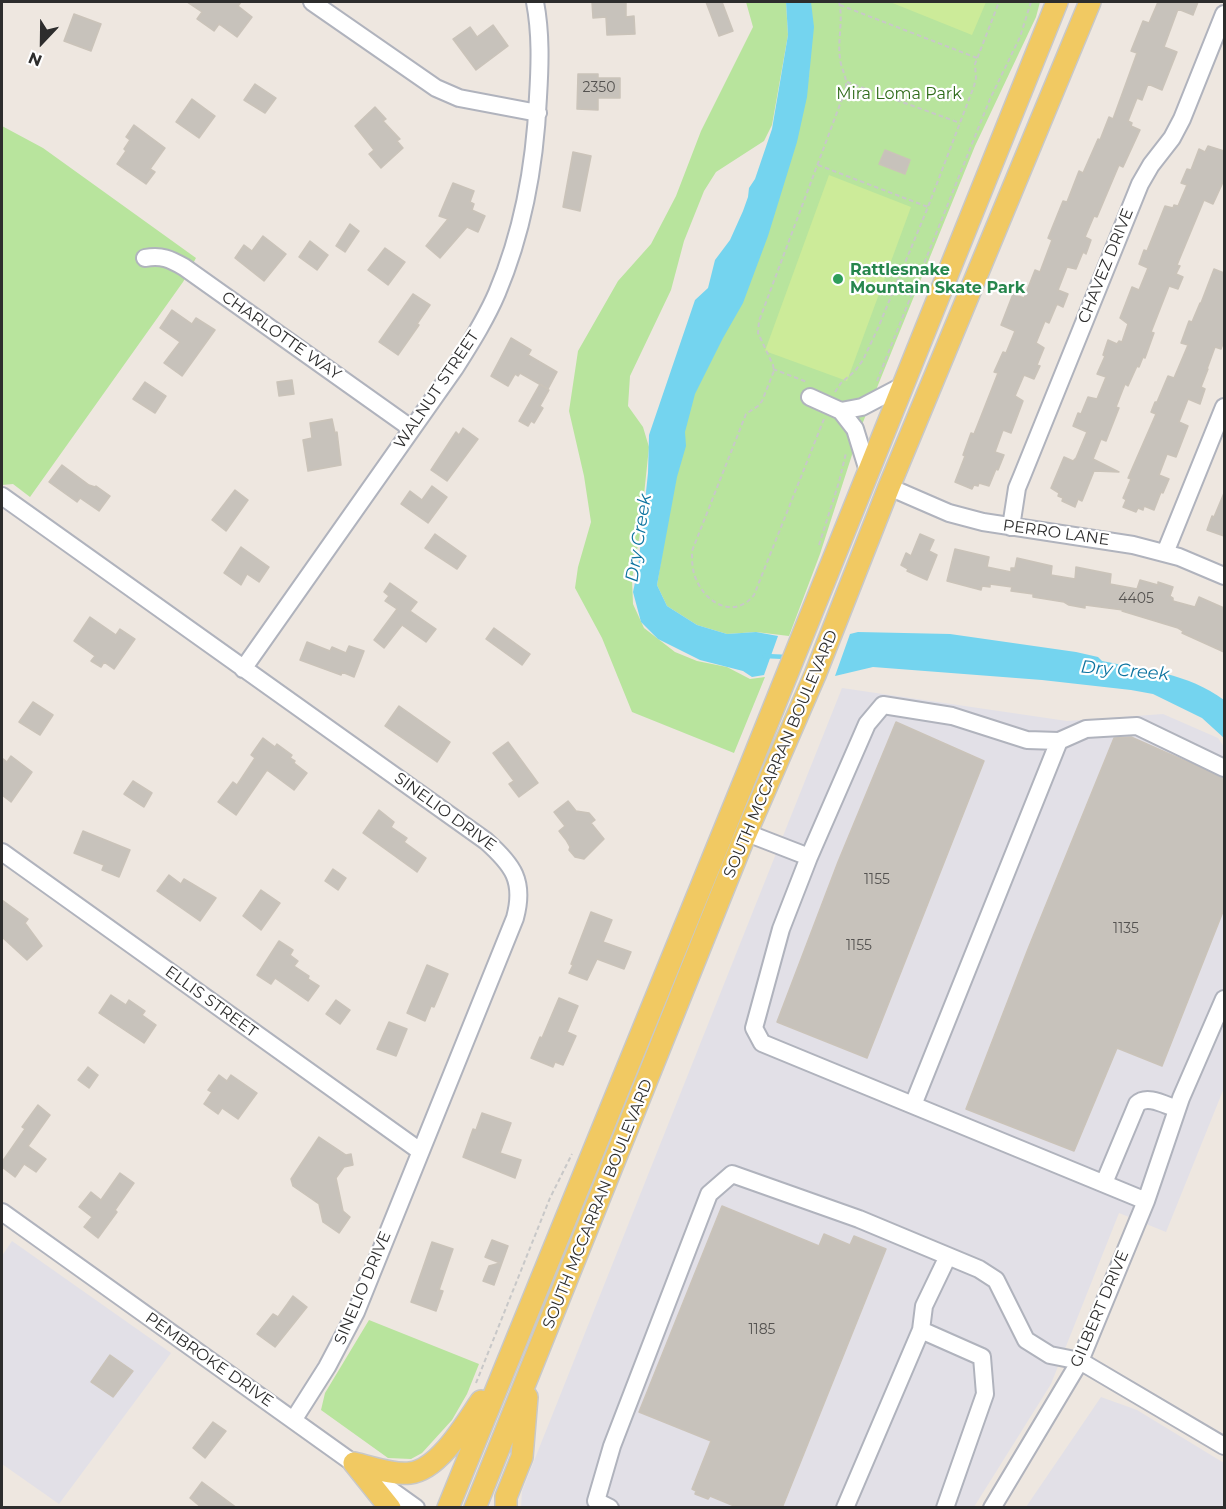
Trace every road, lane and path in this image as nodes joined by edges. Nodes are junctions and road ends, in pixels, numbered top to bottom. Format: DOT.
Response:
graph roads {
  1 [pos="312,2"];
  2 [pos="535,2"];
  3 [pos="999,2"];
  4 [pos="1031,2"];
  5 [pos="1057,2"];
  6 [pos="1090,2"];
  7 [pos="839,3"];
  8 [pos="1224,14"];
  9 [pos="977,58"];
  10 [pos="847,82"];
  11 [pos="538,113"];
  12 [pos="960,123"];
  13 [pos="818,165"];
  14 [pos="928,207"];
  15 [pos="145,258"];
  16 [pos="773,369"];
  17 [pos="875,386"];
  18 [pos="902,386"];
  19 [pos="812,391"];
  20 [pos="1224,407"];
  21 [pos="834,408"];
  22 [pos="412,429"];
  23 [pos="847,449"];
  24 [pos="868,471"];
  25 [pos="889,487"];
  26 [pos="2,496"];
  27 [pos="1011,528"];
  28 [pos="819,545"];
  29 [pos="1165,553"];
  30 [pos="1224,576"];
  31 [pos="243,669"];
  32 [pos="1059,741"];
  33 [pos="1224,768"];
  34 [pos="747,833"];
  35 [pos="2,852"];
  36 [pos="809,856"];
  37 [pos="1224,999"];
  38 [pos="1179,1103"];
  39 [pos="912,1105"];
  40 [pos="420,1151"];
  41 [pos="1104,1183"];
  42 [pos="1146,1201"];
  43 [pos="2,1212"];
  44 [pos="948,1256"];
  45 [pos="921,1330"];
  46 [pos="1080,1361"];
  47 [pos="505,1365"];
  48 [pos="529,1375"];
  49 [pos="294,1419"];
  50 [pos="1224,1446"];
  51 [pos="354,1462"];
  52 [pos="390,1508"];
  53 [pos="416,1508"];
  54 [pos="448,1508"];
  55 [pos="475,1508"];
  56 [pos="506,1508"];
  57 [pos="610,1508"];
  58 [pos="845,1508"];
  59 [pos="945,1508"];
  60 [pos="992,1508"];
  1 -- 11 [label="street"];
  2 -- 11 [label="street, WALNUT STREET"];
  3 -- 9 [label="path"];
  4 -- 17 [label="path"];
  5 -- 18 [label="main road, SOUTH MCCARRAN BOULEVARD"];
  6 -- 25 [label="main road, SOUTH MCCARRAN BOULEVARD"];
  7 -- 9 [label="path"];
  7 -- 10 [label="path"];
  8 -- 27 [label="street, CHAVEZ DRIVE"];
  9 -- 12 [label="path"];
  10 -- 12 [label="path"];
  10 -- 13 [label="path"];
  11 -- 22 [label="street, WALNUT STREET"];
  12 -- 14 [label="path"];
  13 -- 14 [label="path"];
  13 -- 16 [label="path"];
  14 -- 21 [label="path"];
  15 -- 22 [label="street, CHARLOTTE WAY"];
  16 -- 19 [label="path"];
  16 -- 21 [label="path"];
  18 -- 21 [label="street"];
  18 -- 24 [label="main road, SOUTH MCCARRAN BOULEVARD"];
  19 -- 21 [label="street"];
  20 -- 29 [label="street"];
  21 -- 24 [label="street"];
  22 -- 31 [label="street, WALNUT STREET"];
  23 -- 28 [label="path"];
  24 -- 47 [label="main road, SOUTH MCCARRAN BOULEVARD"];
  25 -- 27 [label="street, PERRO LANE"];
  25 -- 34 [label="main road, SOUTH MCCARRAN BOULEVARD"];
  26 -- 31 [label="street, SINELIO DRIVE"];
  27 -- 29 [label="street, PERRO LANE"];
  29 -- 30 [label="street, PERRO LANE"];
  31 -- 40 [label="street, SINELIO DRIVE"];
  32 -- 33 [label="street"];
  32 -- 36 [label="street"];
  32 -- 39 [label="street"];
  34 -- 36 [label="street"];
  34 -- 48 [label="main road, SOUTH MCCARRAN BOULEVARD"];
  35 -- 40 [label="street, ELLIS STREET"];
  36 -- 39 [label="street"];
  37 -- 38 [label="street, GILBERT DRIVE"];
  38 -- 41 [label="street"];
  38 -- 42 [label="street, GILBERT DRIVE"];
  39 -- 41 [label="street"];
  40 -- 49 [label="street, SINELIO DRIVE"];
  41 -- 42 [label="street"];
  42 -- 46 [label="street, GILBERT DRIVE"];
  43 -- 49 [label="street, PEMBROKE DRIVE"];
  44 -- 45 [label="street"];
  44 -- 46 [label="street"];
  44 -- 57 [label="street"];
  45 -- 58 [label="street"];
  45 -- 59 [label="street"];
  46 -- 50 [label="street"];
  46 -- 60 [label="street, GILBERT DRIVE"];
  47 -- 51 [label="main road"];
  47 -- 54 [label="main road, SOUTH MCCARRAN BOULEVARD"];
  48 -- 55 [label="main road, SOUTH MCCARRAN BOULEVARD"];
  48 -- 56 [label="main road"];
  49 -- 51 [label="street, PEMBROKE DRIVE"];
  51 -- 52 [label="main road"];
  51 -- 53 [label="street, PEMBROKE DRIVE"];
}
